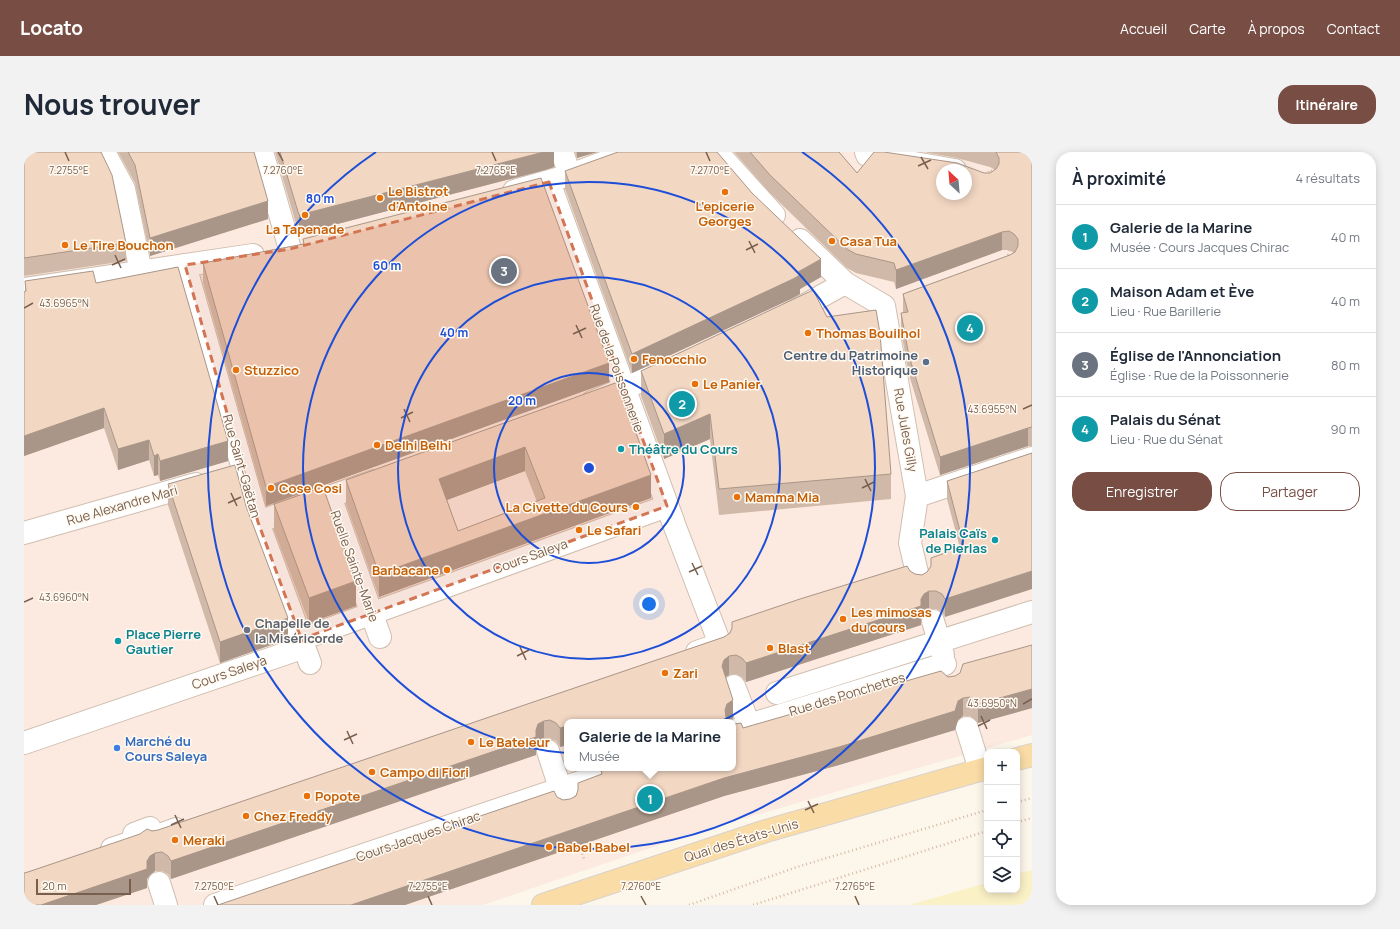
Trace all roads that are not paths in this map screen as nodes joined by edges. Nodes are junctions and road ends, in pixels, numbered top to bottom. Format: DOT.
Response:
graph roads {
  1 [pos="104,152"];
  2 [pos="262,152"];
  3 [pos="562,152"];
  4 [pos="632,152"];
  5 [pos="717,152"];
  6 [pos="866,152"];
  7 [pos="936,167"];
  8 [pos="972,174"];
  9 [pos="995,176"];
  10 [pos="560,178"];
  11 [pos="496,196"];
  12 [pos="313,243"];
  13 [pos="290,249"];
  14 [pos="184,265"];
  15 [pos="141,272"];
  16 [pos="845,283"];
  17 [pos="24,290"];
  18 [pos="905,298"];
  19 [pos="884,306"];
  20 [pos="771,322"];
  21 [pos="687,361"];
  22 [pos="624,390"];
  23 [pos="572,410"];
  24 [pos="1032,458"];
  25 [pos="396,473"];
  26 [pos="227,475"];
  27 [pos="330,496"];
  28 [pos="917,496"];
  29 [pos="667,506"];
  30 [pos="258,522"];
  31 [pos="24,533"];
  32 [pos="919,581"];
  33 [pos="1032,612"];
  34 [pos="372,613"];
  35 [pos="933,621"];
  36 [pos="380,637"];
  37 [pos="302,641"];
  38 [pos="939,642"];
  39 [pos="676,659"];
  40 [pos="310,663"];
  41 [pos="734,686"];
  42 [pos="777,693"];
  43 [pos="966,728"];
  44 [pos="24,743"];
  45 [pos="548,751"];
  46 [pos="1032,755"];
  47 [pos="1020,758"];
  48 [pos="983,769"];
  49 [pos="616,771"];
  50 [pos="563,797"];
  51 [pos="197,822"];
  52 [pos="96,854"];
  53 [pos="159,883"];
  54 [pos="166,905"];
  55 [pos="215,905"];
  56 [pos="543,905"];
  1 -- 15 [label="street"];
  2 -- 13 [label="street"];
  3 -- 10 [label="street, Rue de la Poissonnerie"];
  4 -- 10 [label="street"];
  5 -- 16 [label="street"];
  6 -- 7 [label="street"];
  8 -- 9 [label="street"];
  10 -- 11 [label="street"];
  10 -- 22 [label="street, Rue de la Poissonnerie"];
  12 -- 13 [label="street"];
  13 -- 14 [label="street"];
  14 -- 15 [label="street"];
  14 -- 26 [label="street, Rue Saint-Gaëtan"];
  15 -- 17 [label="street"];
  16 -- 19 [label="street"];
  16 -- 20 [label="street"];
  18 -- 19 [label="street"];
  19 -- 28 [label="street, Rue Jules Gilly"];
  21 -- 22 [label="street"];
  22 -- 23 [label="street"];
  22 -- 29 [label="street, Rue de la Poissonnerie"];
  24 -- 28 [label="street"];
  25 -- 27 [label="street"];
  26 -- 30 [label="street, Rue Saint-Gaëtan"];
  26 -- 31 [label="street, Rue Alexandre Mari"];
  27 -- 30 [label="street"];
  27 -- 34 [label="street, Ruelle Sainte-Marie"];
  28 -- 32 [label="street, Rue Jules Gilly"];
  29 -- 34 [label="street, Cours Saleya"];
  29 -- 39 [label="street, Rue de la Poissonnerie"];
  30 -- 37 [label="street, Rue Saint-Gaëtan"];
  33 -- 38 [label="street"];
  34 -- 36 [label="street, Ruelle Sainte-Marie"];
  34 -- 37 [label="street, Cours Saleya"];
  35 -- 38 [label="street"];
  37 -- 40 [label="street, Rue Saint-Gaëtan"];
  37 -- 44 [label="street, Cours Saleya"];
  38 -- 41 [label="street, Rue des Ponchettes"];
  38 -- 42 [label="street"];
  43 -- 48 [label="street"];
  45 -- 50 [label="street"];
  46 -- 47 [label="main road"];
  48 -- 56 [label="main road, Quai des États-Unis"];
  49 -- 50 [label="street, Cours Jacques Chirac"];
  50 -- 55 [label="street, Cours Jacques Chirac"];
  51 -- 52 [label="street"];
  53 -- 54 [label="street"];
}
